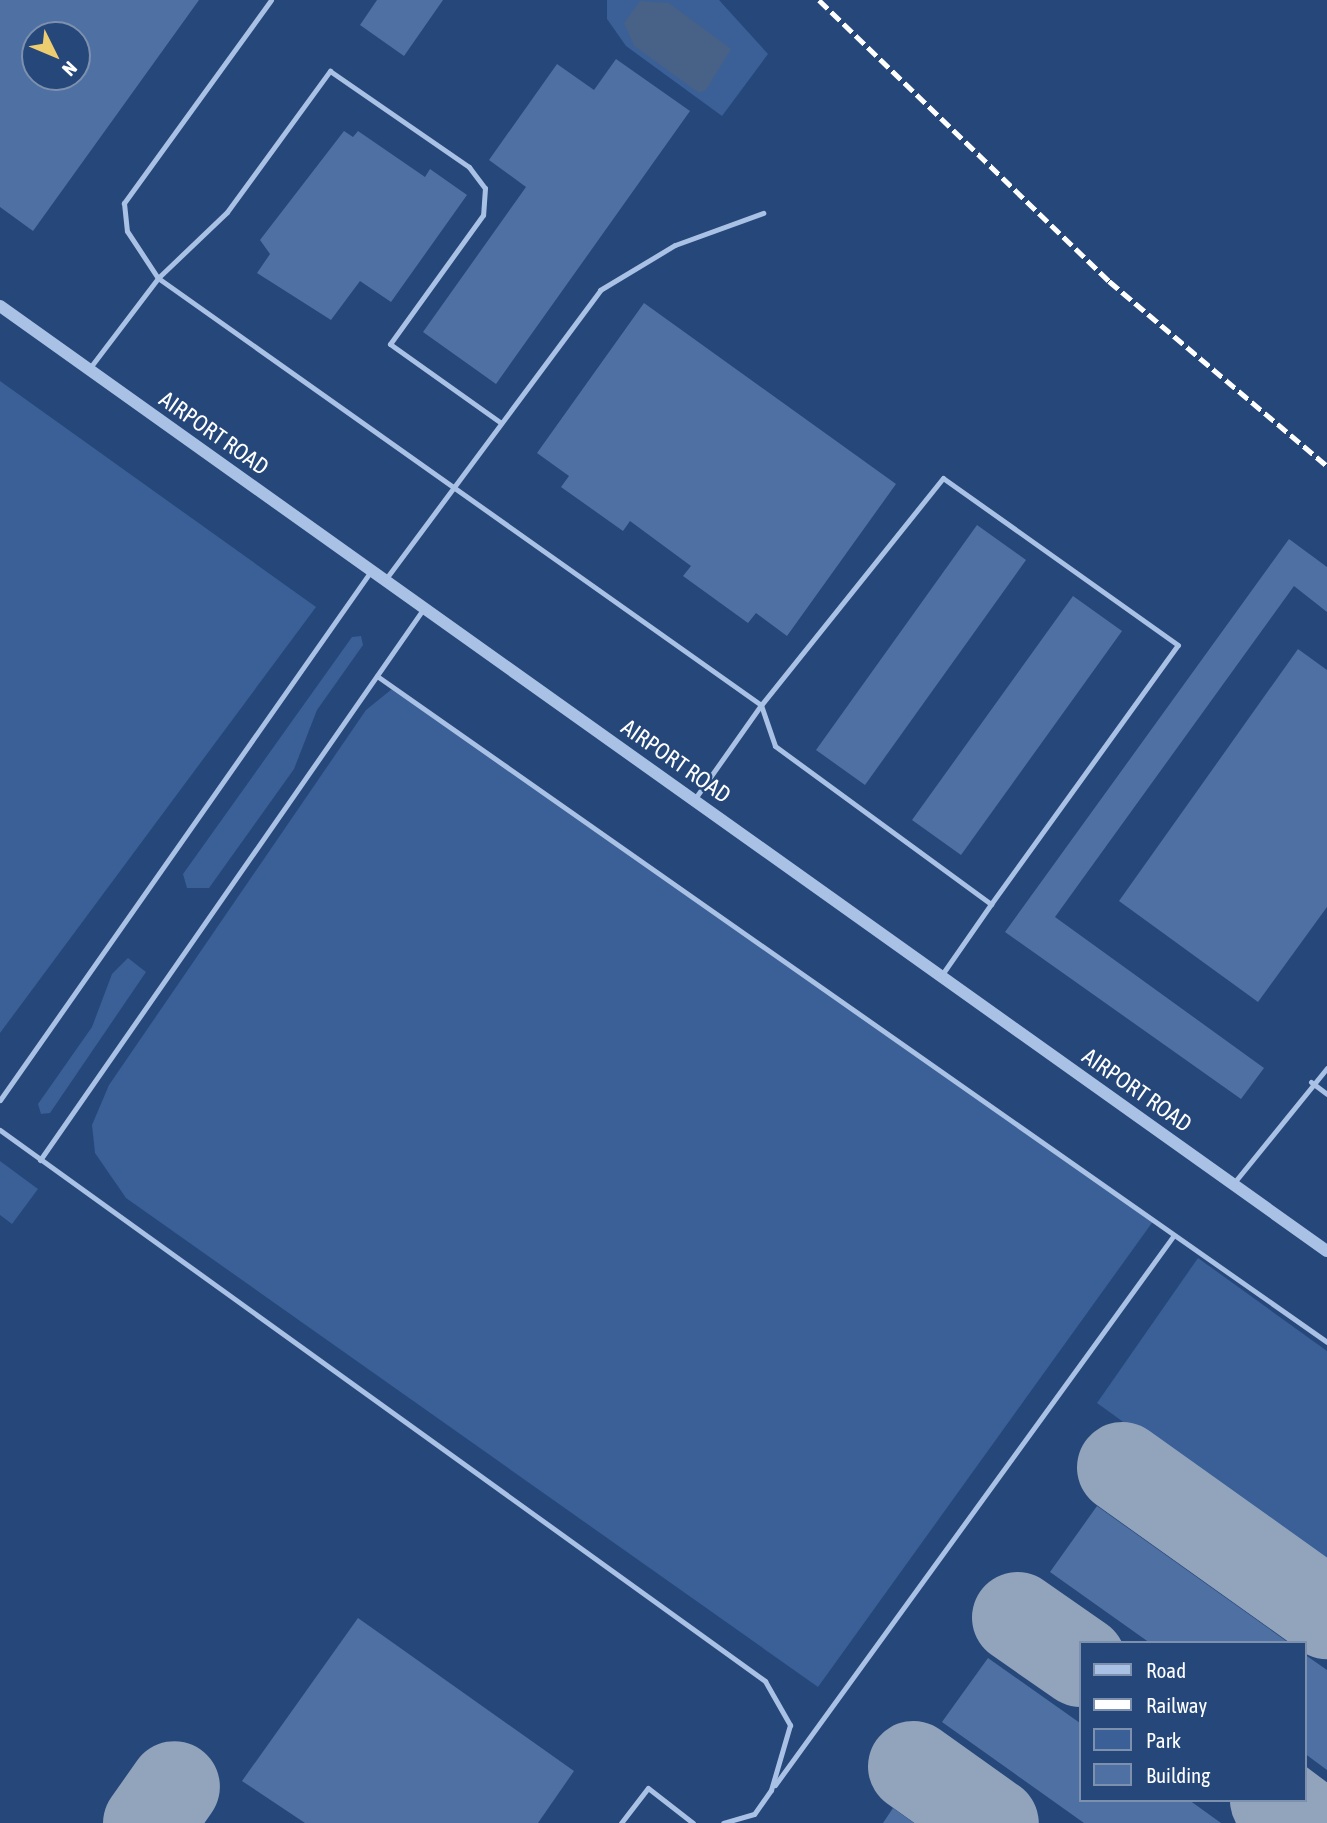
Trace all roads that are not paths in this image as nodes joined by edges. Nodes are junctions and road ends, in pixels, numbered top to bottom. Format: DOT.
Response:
graph roads {
  1 [pos="271,0"];
  2 [pos="763,213"];
  3 [pos="158,278"];
  4 [pos="0,306"];
  5 [pos="88,369"];
  6 [pos="501,423"];
  7 [pos="454,487"];
  8 [pos="371,571"];
  9 [pos="385,580"];
  10 [pos="424,608"];
  11 [pos="377,676"];
  12 [pos="761,705"];
  13 [pos="694,800"];
  14 [pos="991,904"];
  15 [pos="940,977"];
  16 [pos="1327,1068"];
  17 [pos="1311,1082"];
  18 [pos="1327,1094"];
  19 [pos="0,1100"];
  20 [pos="0,1130"];
  21 [pos="40,1160"];
  22 [pos="1233,1184"];
  23 [pos="1174,1235"];
  24 [pos="1327,1251"];
  25 [pos="1327,1342"];
  26 [pos="771,1790"];
  27 [pos="621,1823"];
  28 [pos="693,1823"];
  29 [pos="723,1823"];
  1 -- 3 [label="lane"];
  2 -- 6 [label="lane"];
  3 -- 5 [label="lane"];
  3 -- 6 [label="lane"];
  3 -- 7 [label="lane"];
  4 -- 5 [label="street, AIRPORT ROAD"];
  5 -- 8 [label="street, AIRPORT ROAD"];
  6 -- 7 [label="lane"];
  7 -- 9 [label="lane"];
  7 -- 12 [label="lane"];
  8 -- 9 [label="street, AIRPORT ROAD"];
  8 -- 19 [label="lane"];
  9 -- 10 [label="street, AIRPORT ROAD"];
  10 -- 11 [label="lane"];
  10 -- 13 [label="street, AIRPORT ROAD"];
  11 -- 21 [label="lane"];
  11 -- 23 [label="lane"];
  12 -- 13 [label="lane"];
  12 -- 14 [label="lane"];
  12 -- 14 [label="lane"];
  13 -- 15 [label="street, AIRPORT ROAD"];
  14 -- 15 [label="lane"];
  15 -- 22 [label="street, AIRPORT ROAD"];
  16 -- 17 [label="lane"];
  17 -- 18 [label="lane"];
  17 -- 22 [label="lane"];
  20 -- 21 [label="lane"];
  21 -- 26 [label="lane"];
  22 -- 24 [label="street, AIRPORT ROAD"];
  23 -- 25 [label="lane"];
  23 -- 26 [label="lane"];
  26 -- 29 [label="lane"];
  27 -- 28 [label="lane"];
}
